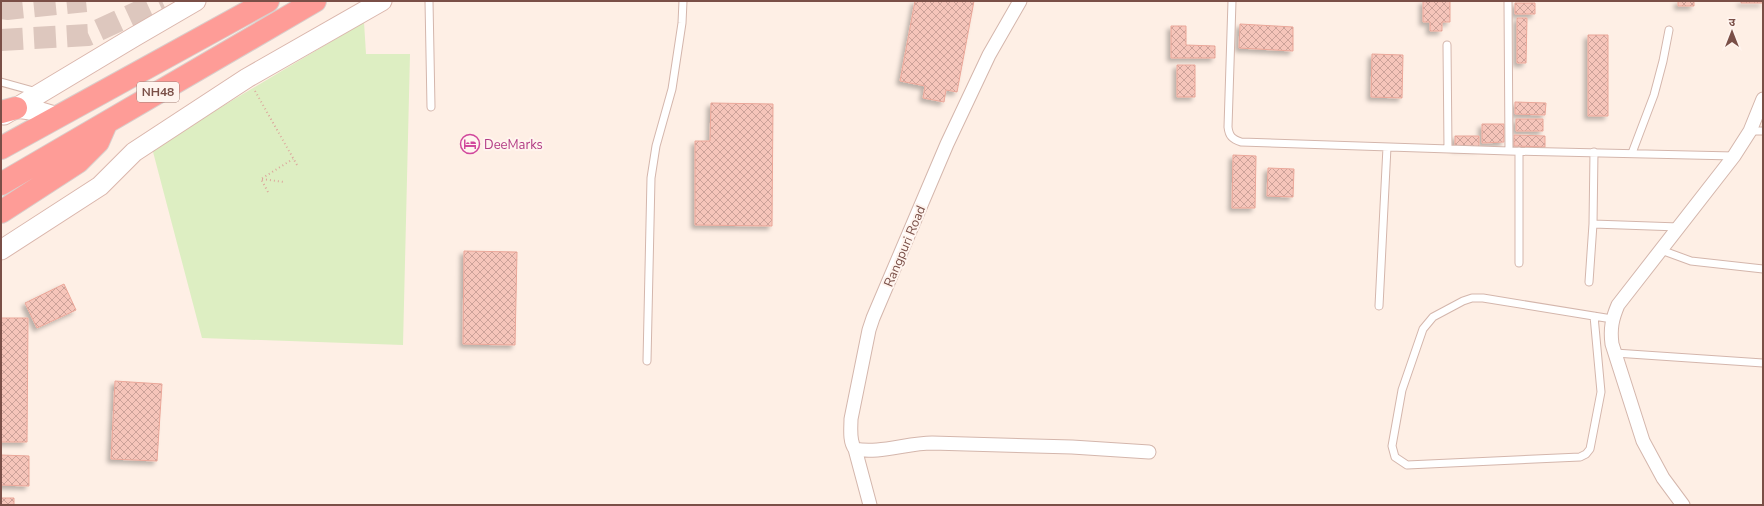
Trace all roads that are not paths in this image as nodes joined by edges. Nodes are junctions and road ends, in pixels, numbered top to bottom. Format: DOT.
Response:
graph roads {
  1 [pos="196,1"];
  2 [pos="268,1"];
  3 [pos="315,1"];
  4 [pos="382,1"];
  5 [pos="429,1"];
  6 [pos="683,1"];
  7 [pos="1020,1"];
  8 [pos="1232,1"];
  9 [pos="1508,1"];
  10 [pos="1669,30"];
  11 [pos="1447,45"];
  12 [pos="1,82"];
  13 [pos="41,93"];
  14 [pos="1763,100"];
  15 [pos="431,107"];
  16 [pos="6,113"];
  17 [pos="58,117"];
  18 [pos="107,123"];
  19 [pos="1750,131"];
  20 [pos="1763,131"];
  21 [pos="1388,147"];
  22 [pos="1,148"];
  23 [pos="1448,149"];
  24 [pos="1509,151"];
  25 [pos="1520,151"];
  26 [pos="1594,152"];
  27 [pos="1632,153"];
  28 [pos="1734,156"];
  29 [pos="1,184"];
  30 [pos="1,212"];
  31 [pos="1593,224"];
  32 [pos="1679,227"];
  33 [pos="1,250"];
  34 [pos="1661,250"];
  35 [pos="1519,263"];
  36 [pos="1763,269"];
  37 [pos="1589,282"];
  38 [pos="1379,306"];
  39 [pos="1594,316"];
  40 [pos="1612,319"];
  41 [pos="1615,353"];
  42 [pos="647,361"];
  43 [pos="1763,363"];
  44 [pos="856,449"];
  45 [pos="1149,452"];
  46 [pos="870,505"];
  47 [pos="1684,505"];
  1 -- 13 [label="main road"];
  2 -- 17 [label="highway, NH48"];
  3 -- 18 [label="highway, NH48"];
  4 -- 33 [label="main road"];
  5 -- 15 [label="lane"];
  6 -- 42 [label="lane"];
  7 -- 44 [label="street, Rangpuri Road"];
  8 -- 21 [label="lane"];
  9 -- 24 [label="lane"];
  10 -- 27 [label="lane"];
  11 -- 23 [label="lane"];
  12 -- 13 [label="lane"];
  13 -- 16 [label="main road"];
  14 -- 19 [label="street"];
  16 -- 17 [label="main road"];
  17 -- 22 [label="highway, NH48"];
  18 -- 29 [label="highway, NH48"];
  18 -- 30 [label="highway"];
  19 -- 20 [label="lane"];
  19 -- 28 [label="street"];
  21 -- 23 [label="lane"];
  21 -- 38 [label="lane"];
  23 -- 24 [label="lane"];
  24 -- 25 [label="lane"];
  25 -- 26 [label="lane"];
  25 -- 35 [label="lane"];
  26 -- 27 [label="lane"];
  26 -- 31 [label="lane"];
  27 -- 28 [label="lane"];
  28 -- 32 [label="street"];
  31 -- 32 [label="lane"];
  31 -- 37 [label="lane"];
  32 -- 34 [label="street"];
  34 -- 36 [label="lane"];
  34 -- 40 [label="street"];
  39 -- 39 [label="lane"];
  39 -- 40 [label="lane"];
  40 -- 41 [label="street"];
  41 -- 43 [label="lane"];
  41 -- 47 [label="street"];
  44 -- 45 [label="street"];
  44 -- 46 [label="street, Rangpuri Road"];
}
